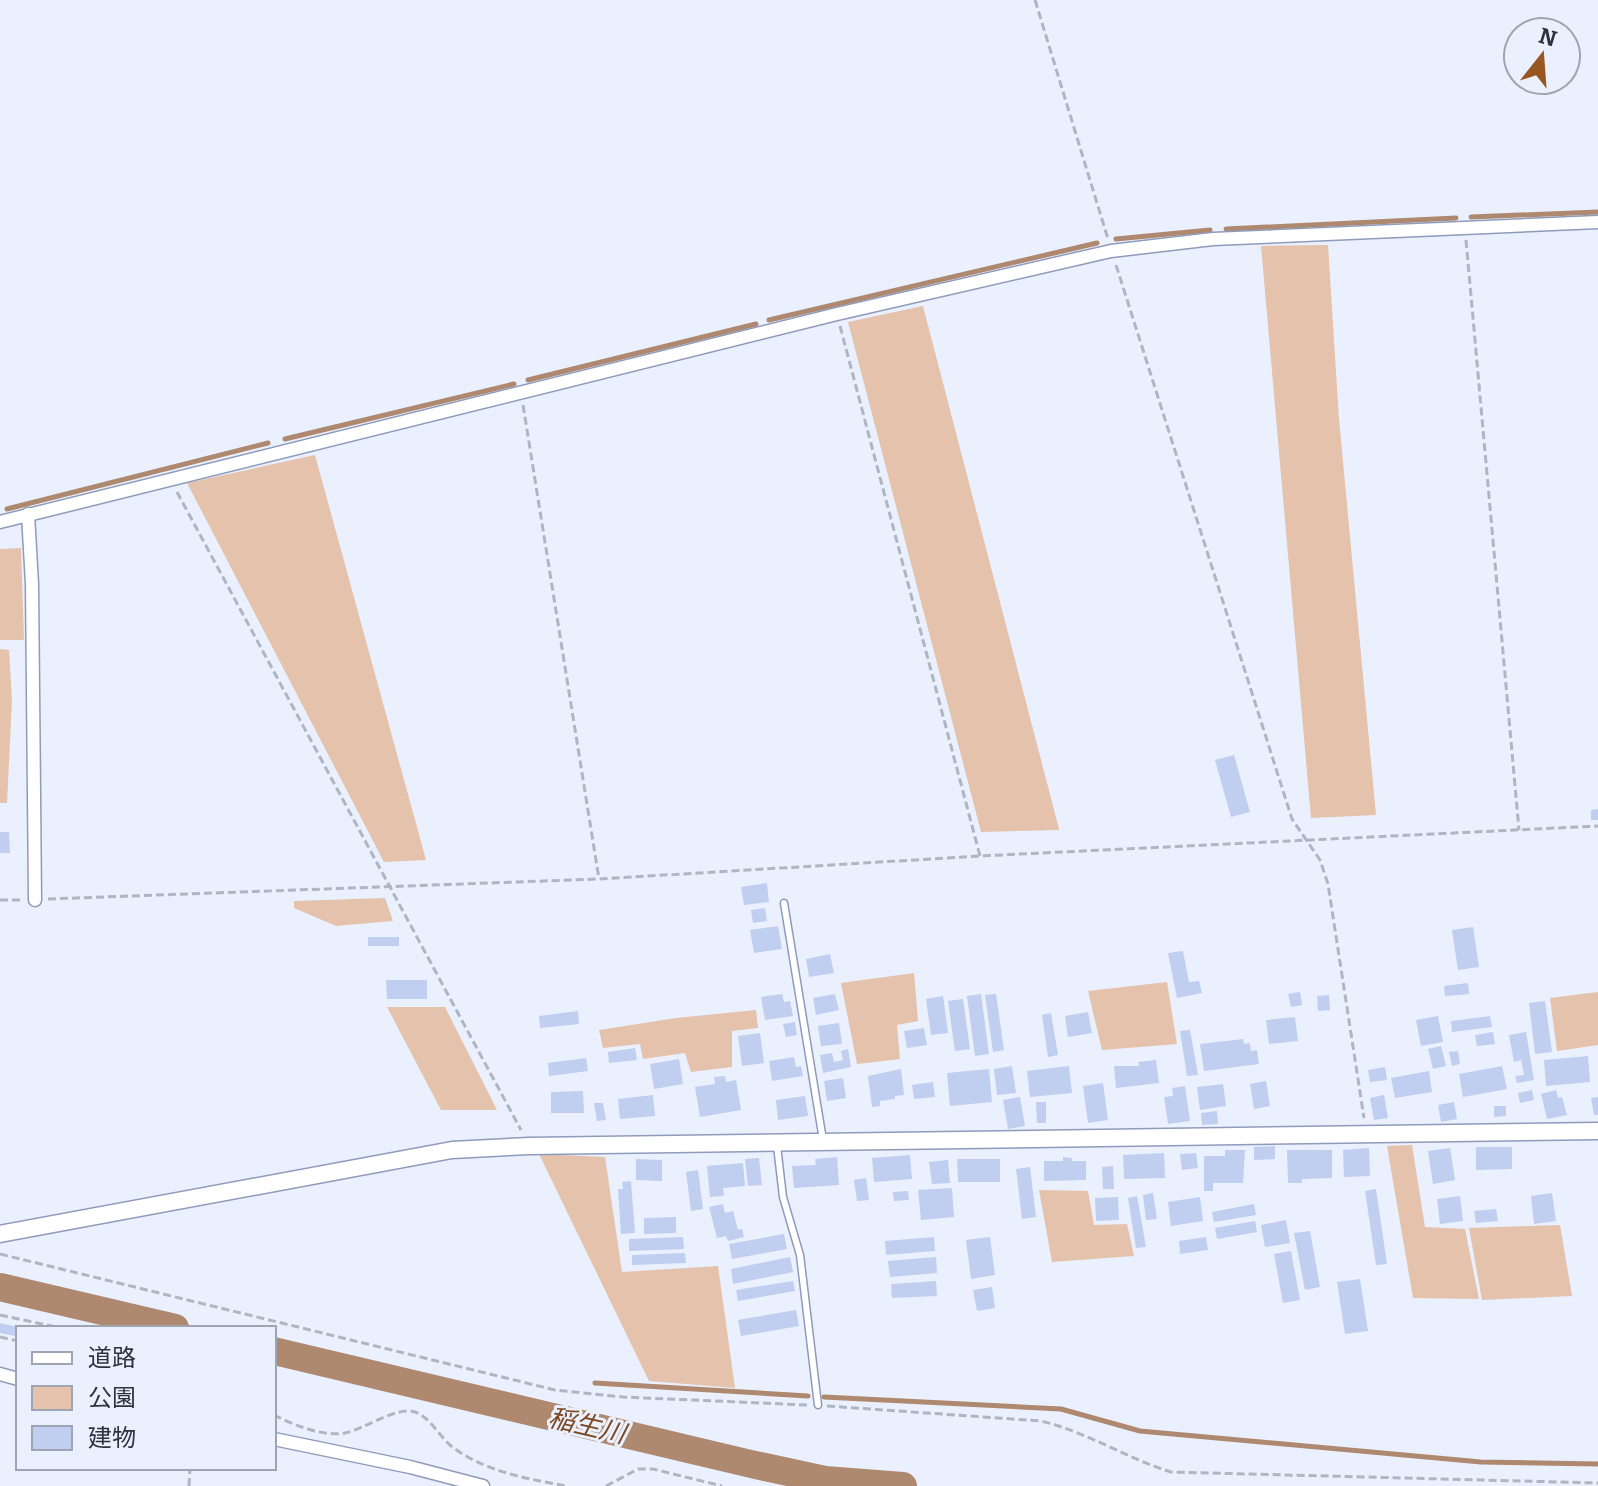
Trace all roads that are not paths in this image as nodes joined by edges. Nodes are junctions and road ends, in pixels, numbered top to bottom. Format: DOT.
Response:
graph roads {
  1 [pos="1598,222"];
  2 [pos="28,514"];
  3 [pos="0,522"];
  4 [pos="35,900"];
  5 [pos="784,903"];
  6 [pos="1598,1131"];
  7 [pos="823,1141"];
  8 [pos="777,1142"];
  9 [pos="0,1234"];
  10 [pos="818,1405"];
  11 [pos="276,1439"];
  12 [pos="483,1486"];
  1 -- 2 [label="street"];
  2 -- 3 [label="street"];
  2 -- 4 [label="street"];
  5 -- 7 [label="lane"];
  6 -- 7 [label="street"];
  7 -- 8 [label="street"];
  8 -- 9 [label="street"];
  8 -- 10 [label="lane"];
  11 -- 12 [label="street"];
}
